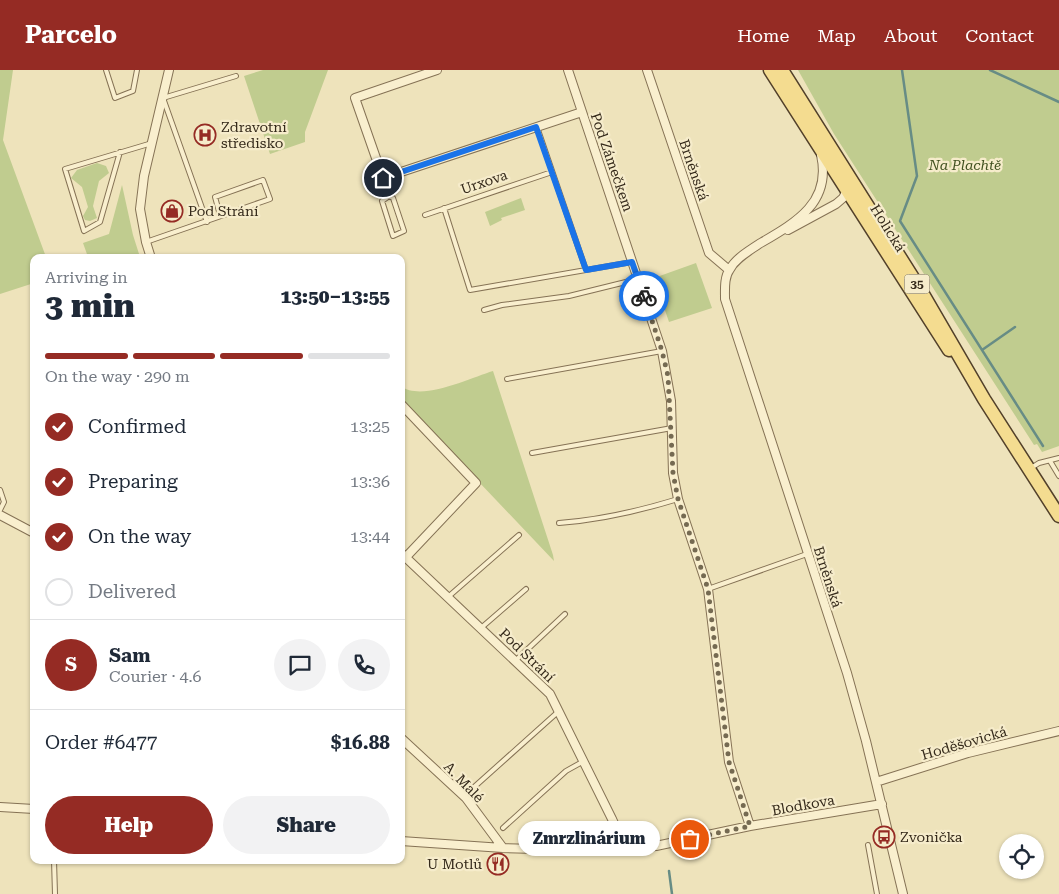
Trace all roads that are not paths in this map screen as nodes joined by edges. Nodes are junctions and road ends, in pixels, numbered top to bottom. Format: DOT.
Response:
graph roads {
  1 [pos="106,70"];
  2 [pos="137,70"];
  3 [pos="169,70"];
  4 [pos="437,70"];
  5 [pos="568,70"];
  6 [pos="647,70"];
  7 [pos="770,70"];
  8 [pos="782,70"];
  9 [pos="236,76"];
  10 [pos="163,98"];
  11 [pos="582,112"];
  12 [pos="536,127"];
  13 [pos="152,142"];
  14 [pos="819,148"];
  15 [pos="120,152"];
  16 [pos="552,172"];
  17 [pos="847,172"];
  18 [pos="383,178"];
  19 [pos="847,192"];
  20 [pos="389,196"];
  21 [pos="836,204"];
  22 [pos="444,208"];
  23 [pos="858,209"];
  24 [pos="220,215"];
  25 [pos="425,215"];
  26 [pos="207,222"];
  27 [pos="768,239"];
  28 [pos="146,242"];
  29 [pos="150,254"];
  30 [pos="632,262"];
  31 [pos="586,270"];
  32 [pos="729,270"];
  33 [pos="638,278"];
  34 [pos="484,310"];
  35 [pos="662,351"];
  36 [pos="507,379"];
  37 [pos="984,399"];
  38 [pos="405,408"];
  39 [pos="672,428"];
  40 [pos="532,453"];
  41 [pos="1059,458"];
  42 [pos="1050,461"];
  43 [pos="1029,469"];
  44 [pos="1059,476"];
  45 [pos="0,490"];
  46 [pos="678,499"];
  47 [pos="0,510"];
  48 [pos="0,515"];
  49 [pos="1059,516"];
  50 [pos="559,523"];
  51 [pos="30,531"];
  52 [pos="519,535"];
  53 [pos="405,553"];
  54 [pos="807,554"];
  55 [pos="405,557"];
  56 [pos="526,588"];
  57 [pos="708,589"];
  58 [pos="448,598"];
  59 [pos="565,614"];
  60 [pos="481,628"];
  61 [pos="515,661"];
  62 [pos="559,711"];
  63 [pos="1059,731"];
  64 [pos="405,742"];
  65 [pos="584,762"];
  66 [pos="876,782"];
  67 [pos="473,788"];
  68 [pos="882,804"];
  69 [pos="0,807"];
  70 [pos="30,809"];
  71 [pos="750,826"];
  72 [pos="503,828"];
  73 [pos="405,842"];
  74 [pos="868,845"];
  75 [pos="503,848"];
  76 [pos="619,850"];
  77 [pos="54,864"];
  78 [pos="55,894"];
  79 [pos="877,894"];
  80 [pos="903,894"];
  1 -- 2 [label="lane"];
  3 -- 10 [label="street"];
  4 -- 18 [label="street"];
  5 -- 11 [label="street, Pod Zámečkem"];
  6 -- 32 [label="street, Brněnská"];
  7 -- 14 [label="main road, Holická / 35"];
  8 -- 17 [label="main road, Holická / 35"];
  9 -- 10 [label="lane"];
  10 -- 13 [label="street"];
  10 -- 26 [label="lane"];
  11 -- 12 [label="street"];
  11 -- 30 [label="street, Pod Zámečkem"];
  12 -- 16 [label="lane"];
  12 -- 18 [label="street"];
  13 -- 15 [label="lane"];
  13 -- 28 [label="street"];
  14 -- 19 [label="main road, Holická / 35"];
  14 -- 27 [label="street"];
  15 -- 15 [label="lane"];
  16 -- 22 [label="lane, Urxova"];
  16 -- 31 [label="lane"];
  17 -- 19 [label="street"];
  17 -- 37 [label="main road, Holická / 35"];
  18 -- 20 [label="lane"];
  19 -- 21 [label="street"];
  19 -- 23 [label="main road, Holická / 35"];
  20 -- 20 [label="lane"];
  21 -- 23 [label="street"];
  21 -- 27 [label="street"];
  22 -- 25 [label="lane, Urxova"];
  22 -- 31 [label="lane"];
  23 -- 37 [label="main road, Holická / 35"];
  24 -- 24 [label="lane"];
  24 -- 26 [label="lane"];
  26 -- 28 [label="lane"];
  27 -- 32 [label="street"];
  28 -- 29 [label="street"];
  30 -- 31 [label="lane"];
  30 -- 33 [label="street, Pod Zámečkem"];
  32 -- 54 [label="street, Brněnská"];
  33 -- 34 [label="lane"];
  33 -- 35 [label="street, Pod Zámečkem"];
  35 -- 36 [label="lane"];
  35 -- 39 [label="street, Pod Zámečkem"];
  37 -- 43 [label="main road, Holická / 35"];
  38 -- 53 [label="street, Pod Strání"];
  39 -- 40 [label="lane"];
  39 -- 46 [label="street, Pod Zámečkem"];
  41 -- 42 [label="lane"];
  42 -- 43 [label="lane"];
  42 -- 44 [label="lane"];
  43 -- 49 [label="main road, Holická / 35"];
  45 -- 47 [label="lane"];
  46 -- 50 [label="lane"];
  46 -- 57 [label="street, Pod Zámečkem"];
  48 -- 51 [label="street"];
  52 -- 58 [label="lane"];
  54 -- 57 [label="lane"];
  54 -- 66 [label="street, Brněnská"];
  55 -- 58 [label="street, Pod Strání"];
  56 -- 60 [label="lane"];
  57 -- 71 [label="street, Pod Zámečkem"];
  58 -- 60 [label="street, Pod Strání"];
  59 -- 61 [label="lane"];
  60 -- 61 [label="street, Pod Strání"];
  61 -- 62 [label="street, Pod Strání"];
  62 -- 65 [label="street, Pod Strání"];
  62 -- 67 [label="lane"];
  63 -- 66 [label="street, Hoděšovická"];
  64 -- 75 [label="street, A. Malé"];
  65 -- 72 [label="lane"];
  65 -- 76 [label="street, Pod Strání"];
  66 -- 68 [label="street, Brněnská"];
  68 -- 71 [label="street, Blodkova"];
  68 -- 80 [label="street, Brněnská"];
  69 -- 70 [label="street"];
  71 -- 76 [label="street, Blodkova"];
  73 -- 75 [label="street, Blodkova"];
  74 -- 79 [label="lane"];
  75 -- 76 [label="street, Blodkova"];
  77 -- 78 [label="lane"];
}
